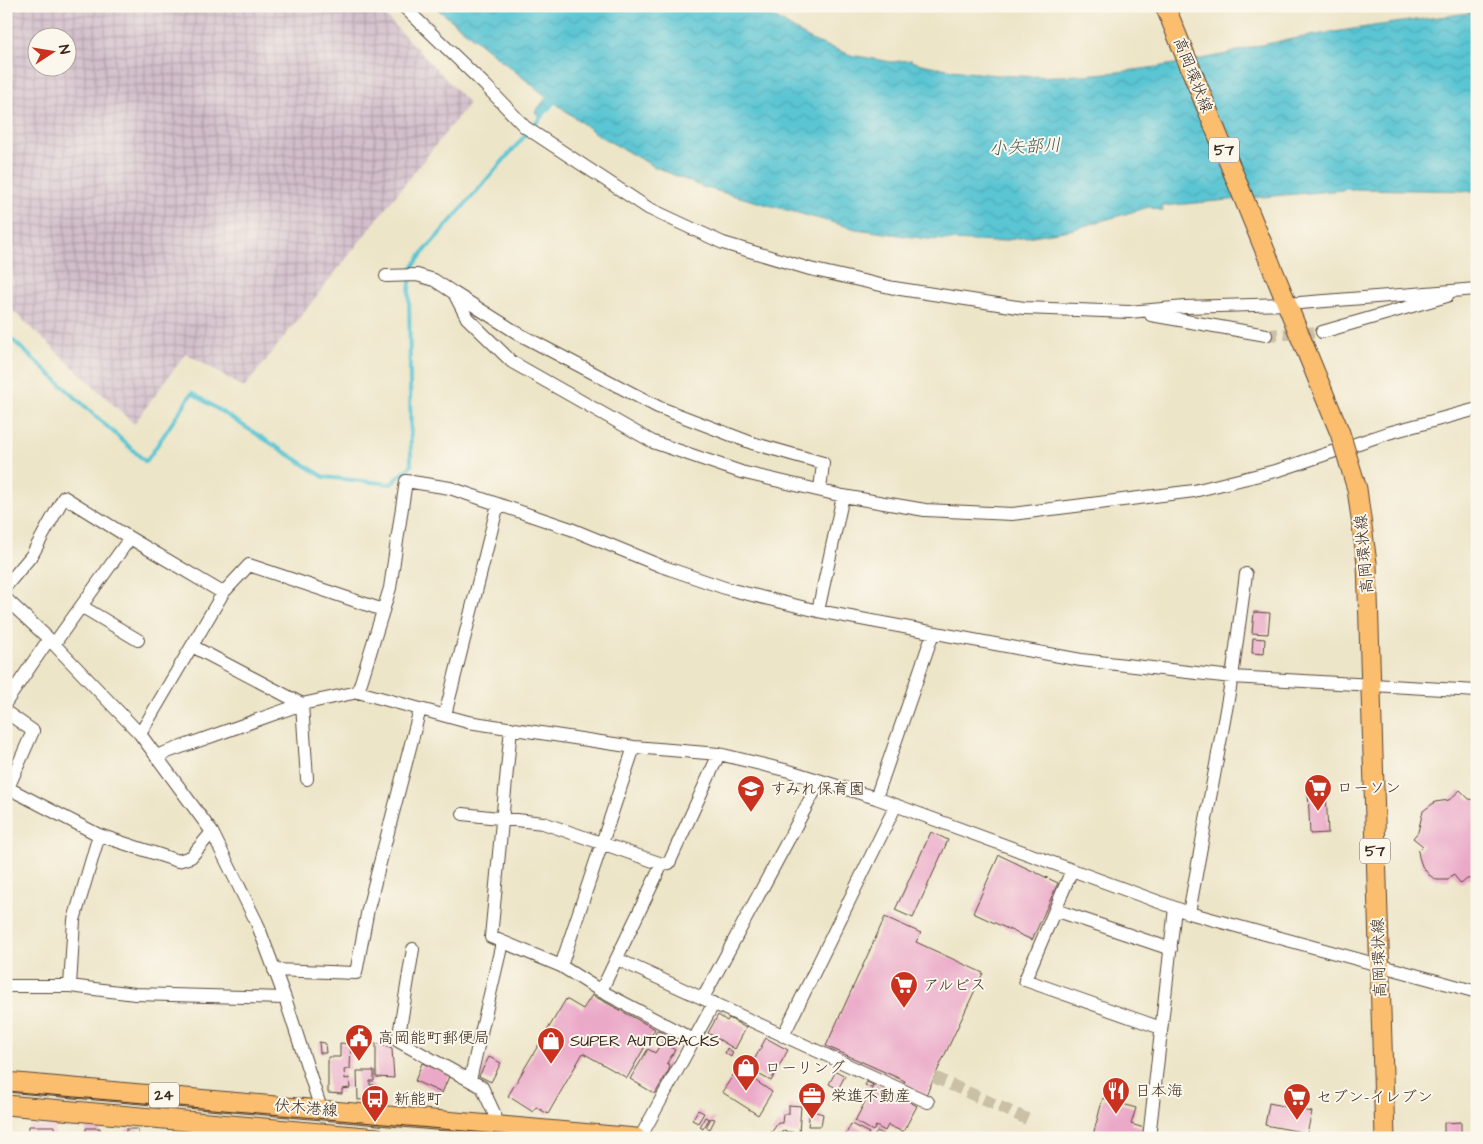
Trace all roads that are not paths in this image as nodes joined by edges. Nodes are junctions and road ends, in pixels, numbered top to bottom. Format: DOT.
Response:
graph roads {
  1 [pos="402,6"];
  2 [pos="1165,6"];
  3 [pos="386,276"];
  4 [pos="1475,289"];
  5 [pos="454,292"];
  6 [pos="1285,299"];
  7 [pos="1129,312"];
  8 [pos="1322,332"];
  9 [pos="1266,335"];
  10 [pos="1477,409"];
  11 [pos="820,490"];
  12 [pos="843,496"];
  13 [pos="498,504"];
  14 [pos="130,538"];
  15 [pos="1246,574"];
  16 [pos="6,586"];
  17 [pos="224,592"];
  18 [pos="6,599"];
  19 [pos="81,606"];
  20 [pos="383,610"];
  21 [pos="818,611"];
  22 [pos="933,633"];
  23 [pos="138,640"];
  24 [pos="52,642"];
  25 [pos="192,646"];
  26 [pos="1232,677"];
  27 [pos="1370,683"];
  28 [pos="1477,691"];
  29 [pos="358,692"];
  30 [pos="6,702"];
  31 [pos="302,704"];
  32 [pos="420,709"];
  33 [pos="6,712"];
  34 [pos="445,716"];
  35 [pos="510,728"];
  36 [pos="140,734"];
  37 [pos="634,747"];
  38 [pos="719,754"];
  39 [pos="156,756"];
  40 [pos="306,779"];
  41 [pos="820,781"];
  42 [pos="7,788"];
  43 [pos="876,798"];
  44 [pos="896,806"];
  45 [pos="463,814"];
  46 [pos="502,817"];
  47 [pos="212,832"];
  48 [pos="99,835"];
  49 [pos="602,842"];
  50 [pos="662,864"];
  51 [pos="1072,870"];
  52 [pos="1175,908"];
  53 [pos="1055,910"];
  54 [pos="1189,913"];
  55 [pos="502,943"];
  56 [pos="413,949"];
  57 [pos="1171,949"];
  58 [pos="617,959"];
  59 [pos="561,966"];
  60 [pos="1379,967"];
  61 [pos="274,970"];
  62 [pos="6,986"];
  63 [pos="70,986"];
  64 [pos="601,991"];
  65 [pos="1477,992"];
  66 [pos="285,998"];
  67 [pos="708,1001"];
  68 [pos="1161,1028"];
  69 [pos="783,1036"];
  70 [pos="692,1039"];
  71 [pos="470,1080"];
  72 [pos="6,1082"];
  73 [pos="928,1102"];
  74 [pos="6,1105"];
  75 [pos="321,1110"];
  76 [pos="496,1125"];
  77 [pos="377,1138"];
  78 [pos="638,1138"];
  79 [pos="1149,1138"];
  80 [pos="1385,1138"];
  1 -- 7 [label="street"];
  2 -- 6 [label="main road, 高岡環状線 / 57"];
  3 -- 5 [label="street"];
  4 -- 6 [label="street"];
  4 -- 8 [label="street"];
  5 -- 11 [label="street"];
  5 -- 11 [label="street"];
  6 -- 7 [label="street"];
  6 -- 27 [label="main road, 高岡環状線 / 57, bridge"];
  7 -- 9 [label="street"];
  10 -- 12 [label="street"];
  11 -- 12 [label="street"];
  12 -- 21 [label="street"];
  13 -- 20 [label="street"];
  13 -- 21 [label="street"];
  13 -- 34 [label="street"];
  14 -- 16 [label="street"];
  14 -- 17 [label="street"];
  14 -- 19 [label="street"];
  15 -- 26 [label="street"];
  17 -- 20 [label="street"];
  17 -- 25 [label="street"];
  18 -- 24 [label="street"];
  19 -- 23 [label="street"];
  19 -- 24 [label="street"];
  20 -- 29 [label="street"];
  21 -- 22 [label="street"];
  22 -- 26 [label="street"];
  22 -- 43 [label="street"];
  24 -- 30 [label="street"];
  24 -- 36 [label="street"];
  25 -- 31 [label="street"];
  25 -- 36 [label="street"];
  26 -- 27 [label="street"];
  26 -- 54 [label="street"];
  27 -- 28 [label="street"];
  27 -- 60 [label="main road, 高岡環状線 / 57"];
  29 -- 31 [label="street"];
  29 -- 32 [label="street"];
  31 -- 39 [label="street"];
  31 -- 40 [label="street"];
  32 -- 34 [label="street"];
  32 -- 61 [label="street"];
  33 -- 42 [label="street"];
  34 -- 35 [label="street"];
  35 -- 37 [label="street"];
  35 -- 46 [label="street"];
  36 -- 39 [label="street"];
  37 -- 38 [label="street"];
  37 -- 49 [label="street"];
  38 -- 41 [label="street"];
  38 -- 50 [label="street"];
  39 -- 47 [label="street"];
  41 -- 43 [label="street"];
  41 -- 67 [label="street"];
  42 -- 48 [label="street"];
  43 -- 44 [label="street"];
  44 -- 51 [label="street"];
  44 -- 69 [label="street"];
  45 -- 46 [label="street"];
  46 -- 49 [label="street"];
  46 -- 55 [label="street"];
  47 -- 48 [label="street"];
  47 -- 61 [label="street"];
  48 -- 63 [label="street"];
  49 -- 50 [label="street"];
  49 -- 59 [label="street"];
  50 -- 58 [label="street"];
  51 -- 52 [label="street"];
  51 -- 53 [label="street"];
  52 -- 54 [label="street"];
  52 -- 57 [label="street"];
  53 -- 57 [label="street"];
  53 -- 68 [label="street"];
  54 -- 60 [label="street"];
  55 -- 59 [label="street"];
  55 -- 71 [label="street"];
  56 -- 71 [label="street"];
  57 -- 68 [label="street"];
  58 -- 64 [label="street"];
  58 -- 67 [label="street"];
  59 -- 64 [label="street"];
  60 -- 65 [label="street"];
  60 -- 80 [label="main road, 高岡環状線 / 57"];
  61 -- 66 [label="street"];
  62 -- 63 [label="street"];
  63 -- 66 [label="street"];
  64 -- 70 [label="street"];
  66 -- 75 [label="street"];
  67 -- 69 [label="street"];
  67 -- 70 [label="street"];
  68 -- 79 [label="street"];
  69 -- 73 [label="street"];
  70 -- 78 [label="street"];
  71 -- 76 [label="street"];
  72 -- 75 [label="main road, 伏木港線 / 24"];
  74 -- 77 [label="main road, 伏木港線 / 24"];
  75 -- 76 [label="main road, 伏木港線 / 24"];
  76 -- 78 [label="main road, 伏木港線 / 24"];
}
